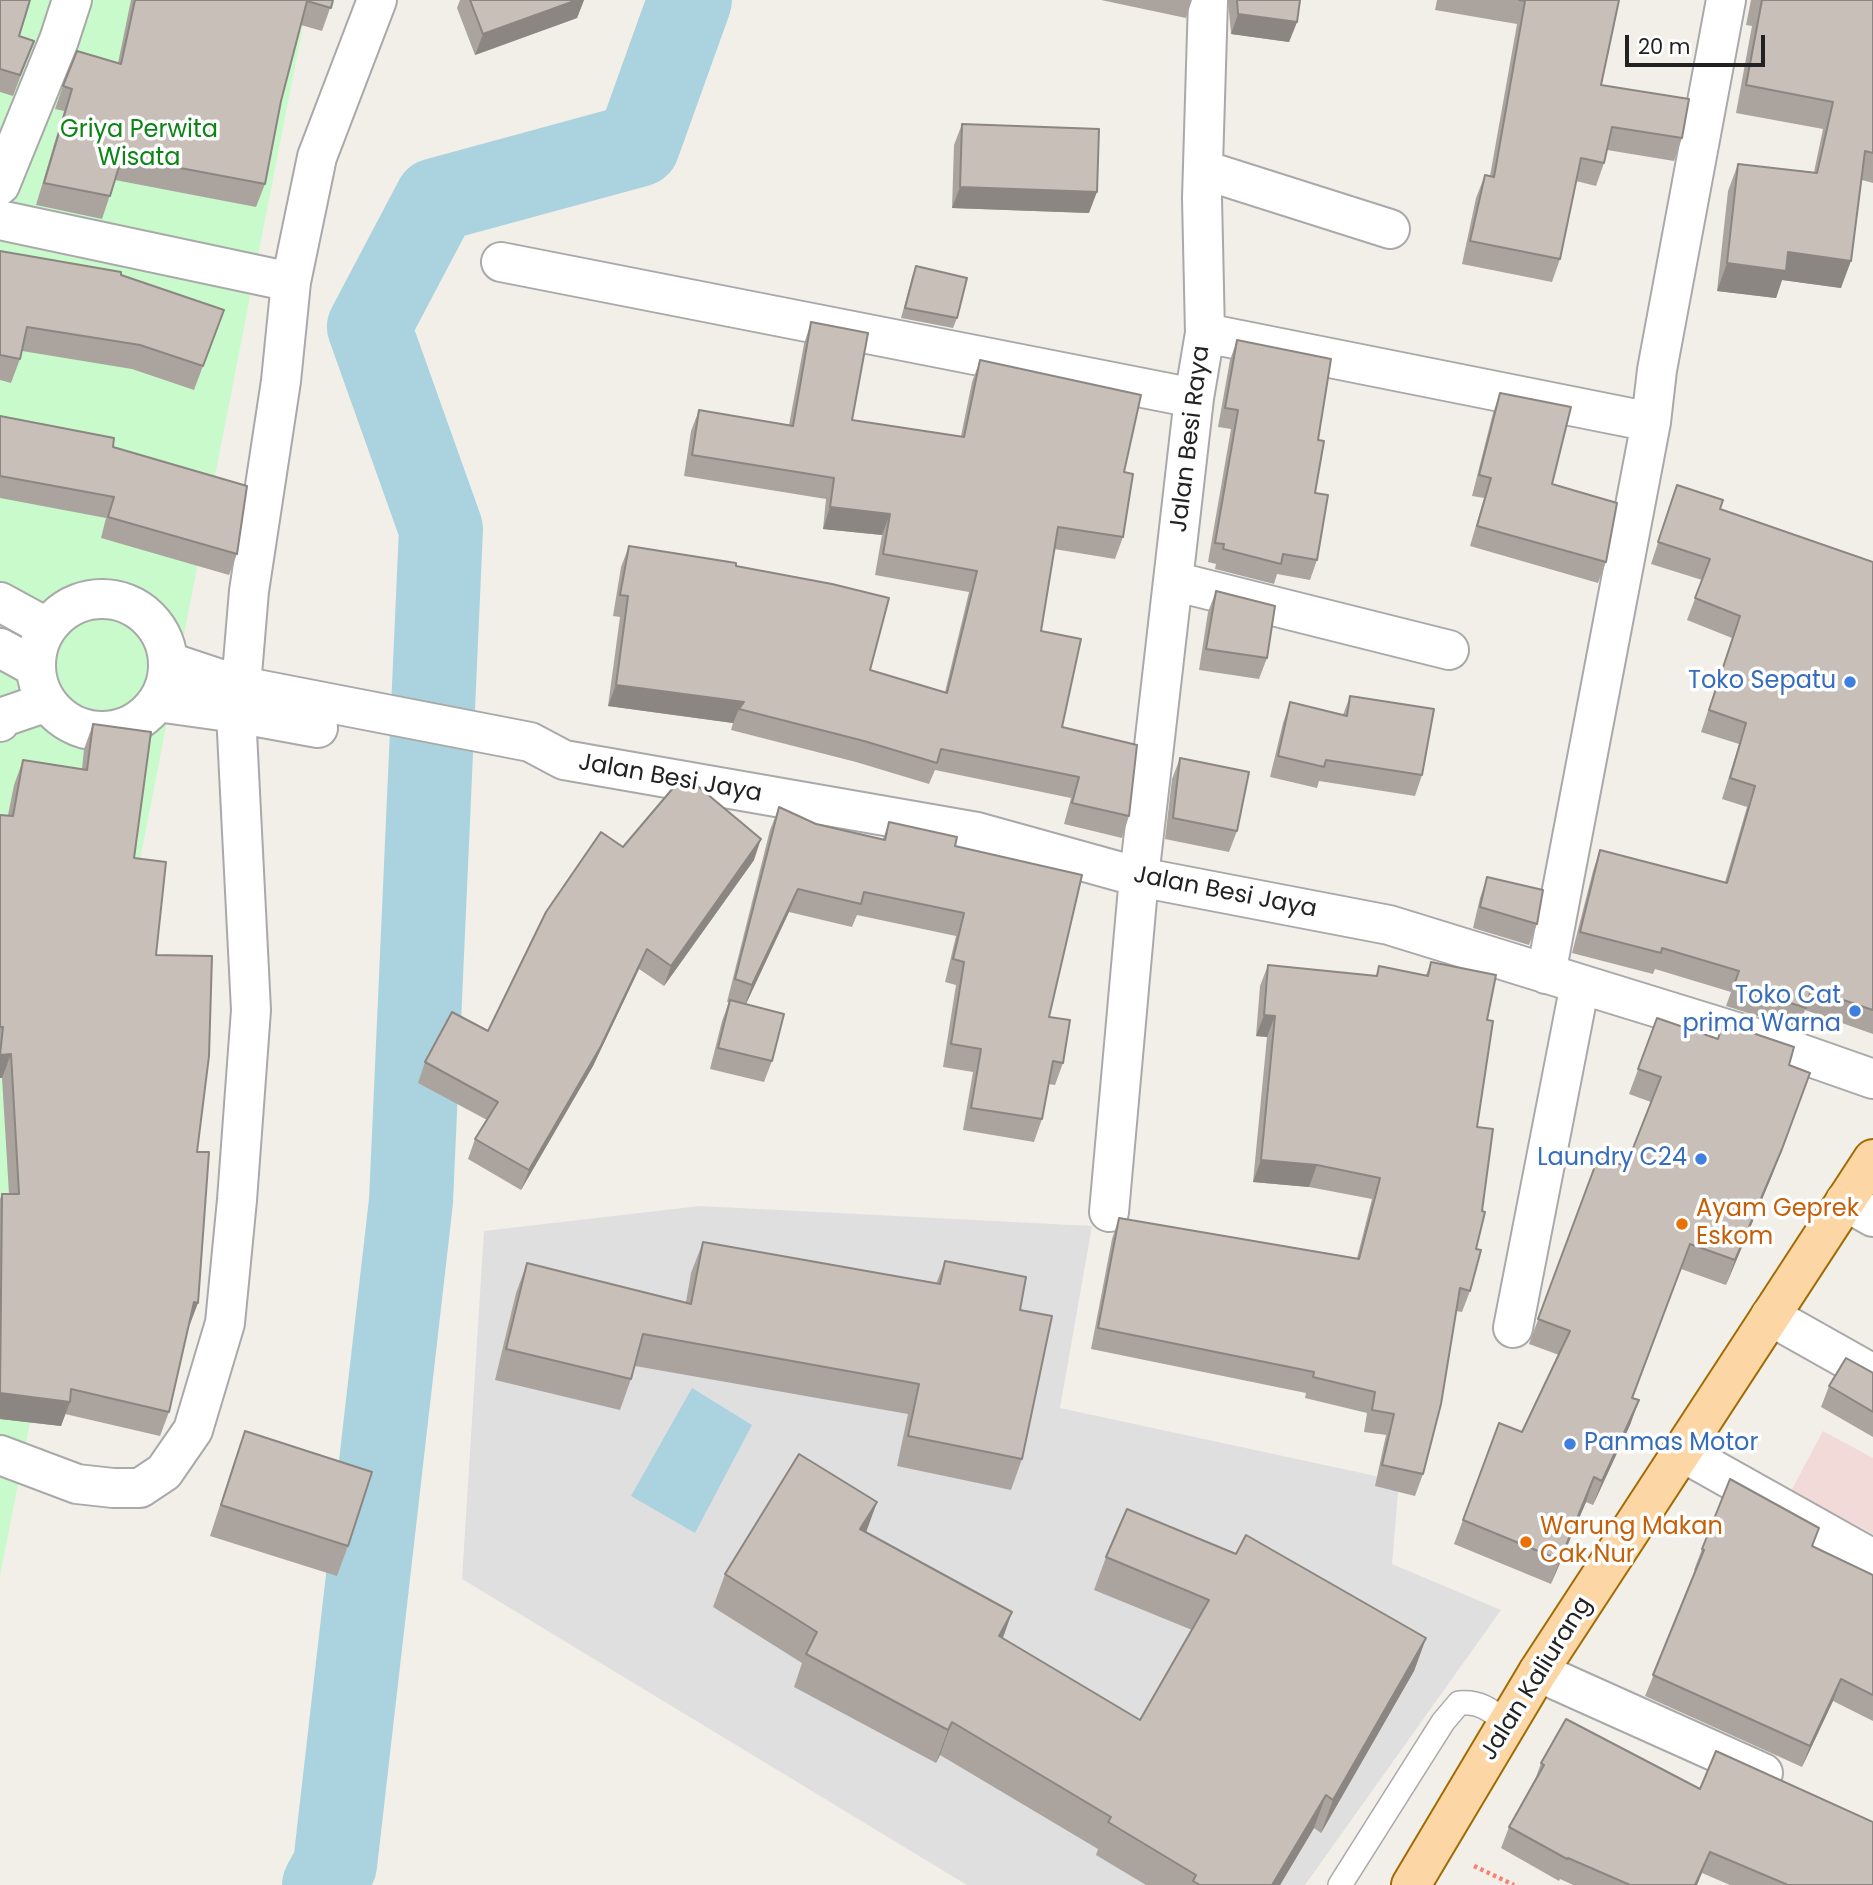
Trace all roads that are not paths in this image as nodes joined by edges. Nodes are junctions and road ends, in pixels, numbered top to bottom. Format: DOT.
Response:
graph roads {
  1 [pos="72,0"];
  2 [pos="377,0"];
  3 [pos="1209,0"];
  4 [pos="1726,0"];
  5 [pos="1204,170"];
  6 [pos="0,185"];
  7 [pos="0,220"];
  8 [pos="1390,229"];
  9 [pos="501,262"];
  10 [pos="291,282"];
  11 [pos="1205,333"];
  12 [pos="1194,398"];
  13 [pos="1651,422"];
  14 [pos="1173,581"];
  15 [pos="0,602"];
  16 [pos="46,628"];
  17 [pos="0,648"];
  18 [pos="1449,650"];
  19 [pos="169,662"];
  20 [pos="41,685"];
  21 [pos="239,699"];
  22 [pos="157,702"];
  23 [pos="0,722"];
  24 [pos="1139,877"];
  25 [pos="1563,979"];
  26 [pos="1873,1079"];
  27 [pos="1873,1158"];
  28 [pos="1859,1209"];
  29 [pos="1109,1212"];
  30 [pos="1770,1316"];
  31 [pos="1513,1328"];
  32 [pos="1873,1374"];
  33 [pos="1682,1452"];
  34 [pos="0,1455"];
  35 [pos="1873,1559"];
  36 [pos="1538,1672"];
  37 [pos="1508,1724"];
  38 [pos="1799,1790"];
  39 [pos="1340,1885"];
  40 [pos="1411,1885"];
  1 -- 6 [label="street"];
  2 -- 10 [label="street"];
  3 -- 5 [label="street, Jalan Besi Raya"];
  4 -- 13 [label="street"];
  5 -- 8 [label="street"];
  5 -- 11 [label="street, Jalan Besi Raya"];
  7 -- 10 [label="street"];
  9 -- 12 [label="street"];
  10 -- 21 [label="street"];
  11 -- 12 [label="street, Jalan Besi Raya"];
  11 -- 13 [label="street"];
  12 -- 14 [label="street, Jalan Besi Raya"];
  13 -- 25 [label="street"];
  14 -- 18 [label="street"];
  14 -- 24 [label="street, Jalan Besi Raya"];
  15 -- 16 [label="street"];
  16 -- 19 [label="street"];
  16 -- 20 [label="street"];
  17 -- 20 [label="street"];
  19 -- 21 [label="street, Jalan Besi Jaya"];
  19 -- 22 [label="street"];
  20 -- 22 [label="street"];
  20 -- 23 [label="street"];
  21 -- 22 [label="street, Jalan Besi Jaya"];
  21 -- 24 [label="street, Jalan Besi Jaya"];
  21 -- 34 [label="street"];
  24 -- 25 [label="street, Jalan Besi Jaya"];
  24 -- 29 [label="street, Jalan Besi Raya"];
  25 -- 26 [label="street, Jalan Besi Jaya"];
  25 -- 31 [label="street"];
  27 -- 28 [label="main road, Jalan Kaliurang"];
  28 -- 30 [label="main road, Jalan Kaliurang"];
  30 -- 32 [label="street"];
  30 -- 33 [label="main road, Jalan Kaliurang"];
  33 -- 35 [label="street"];
  33 -- 36 [label="main road, Jalan Kaliurang"];
  36 -- 37 [label="main road, Jalan Kaliurang"];
  36 -- 38 [label="street"];
  37 -- 39 [label="lane"];
  37 -- 40 [label="main road, Jalan Kaliurang"];
}
